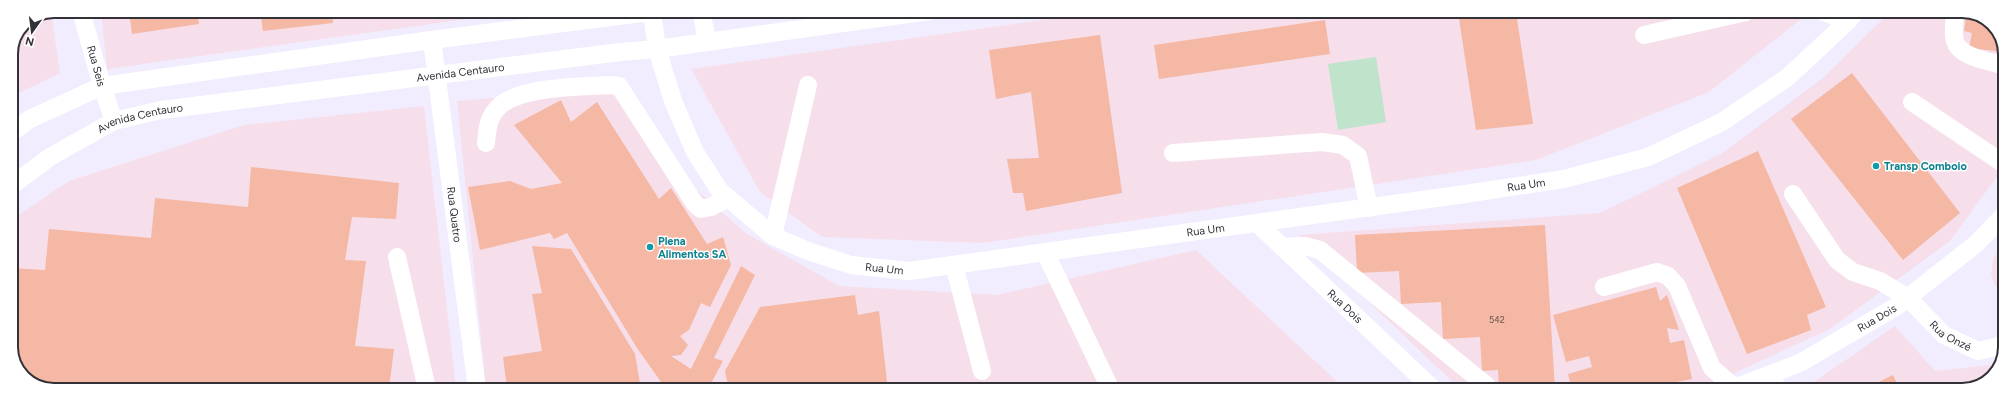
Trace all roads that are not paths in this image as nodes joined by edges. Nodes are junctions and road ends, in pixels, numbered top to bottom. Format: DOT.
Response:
graph roads {
  1 [pos="83,18"];
  2 [pos="607,18"];
  3 [pos="655,18"];
  4 [pos="702,18"];
  5 [pos="877,18"];
  6 [pos="1719,18"];
  7 [pos="1851,18"];
  8 [pos="1955,18"];
  9 [pos="1644,35"];
  10 [pos="432,40"];
  11 [pos="707,41"];
  12 [pos="657,49"];
  13 [pos="1998,64"];
  14 [pos="437,76"];
  15 [pos="808,85"];
  16 [pos="102,86"];
  17 [pos="1912,102"];
  18 [pos="114,120"];
  19 [pos="18,128"];
  20 [pos="486,143"];
  21 [pos="1173,153"];
  22 [pos="1998,160"];
  23 [pos="18,181"];
  24 [pos="1793,194"];
  25 [pos="728,198"];
  26 [pos="1369,208"];
  27 [pos="1998,221"];
  28 [pos="1256,223"];
  29 [pos="773,236"];
  30 [pos="1282,247"];
  31 [pos="1045,252"];
  32 [pos="397,257"];
  33 [pos="954,265"];
  34 [pos="1604,287"];
  35 [pos="1908,298"];
  36 [pos="1998,346"];
  37 [pos="982,371"];
  38 [pos="1775,382"];
  39 [pos="426,383"];
  40 [pos="475,383"];
  41 [pos="1108,383"];
  42 [pos="1427,383"];
  43 [pos="1484,383"];
  44 [pos="1726,383"];
  1 -- 16 [label="street, Rua Seis"];
  2 -- 10 [label="street"];
  3 -- 12 [label="street, Rua Um"];
  4 -- 11 [label="street"];
  5 -- 11 [label="street, Avenida Centauro"];
  6 -- 9 [label="street"];
  7 -- 26 [label="street, Rua Um"];
  8 -- 13 [label="street"];
  10 -- 14 [label="street, Rua Quatro"];
  10 -- 16 [label="street"];
  11 -- 12 [label="street, Avenida Centauro"];
  12 -- 14 [label="street, Avenida Centauro"];
  12 -- 25 [label="street, Rua Um"];
  14 -- 18 [label="street, Avenida Centauro"];
  14 -- 40 [label="street, Rua Quatro"];
  15 -- 29 [label="street"];
  16 -- 18 [label="street, Rua Seis"];
  16 -- 19 [label="street"];
  17 -- 22 [label="street"];
  18 -- 23 [label="street, Avenida Centauro"];
  20 -- 25 [label="street"];
  21 -- 26 [label="street"];
  24 -- 35 [label="street, Rua Onzé"];
  25 -- 29 [label="street, Rua Um"];
  26 -- 28 [label="street, Rua Um"];
  27 -- 35 [label="street, Rua Dois"];
  28 -- 30 [label="street, Rua Dois"];
  28 -- 31 [label="street, Rua Um"];
  29 -- 33 [label="street, Rua Um"];
  30 -- 42 [label="street, Rua Dois"];
  30 -- 43 [label="street"];
  31 -- 33 [label="street, Rua Um"];
  31 -- 41 [label="street"];
  32 -- 39 [label="street"];
  33 -- 37 [label="street"];
  34 -- 44 [label="street"];
  35 -- 36 [label="street, Rua Onzé"];
  35 -- 38 [label="street, Rua Dois"];
}
